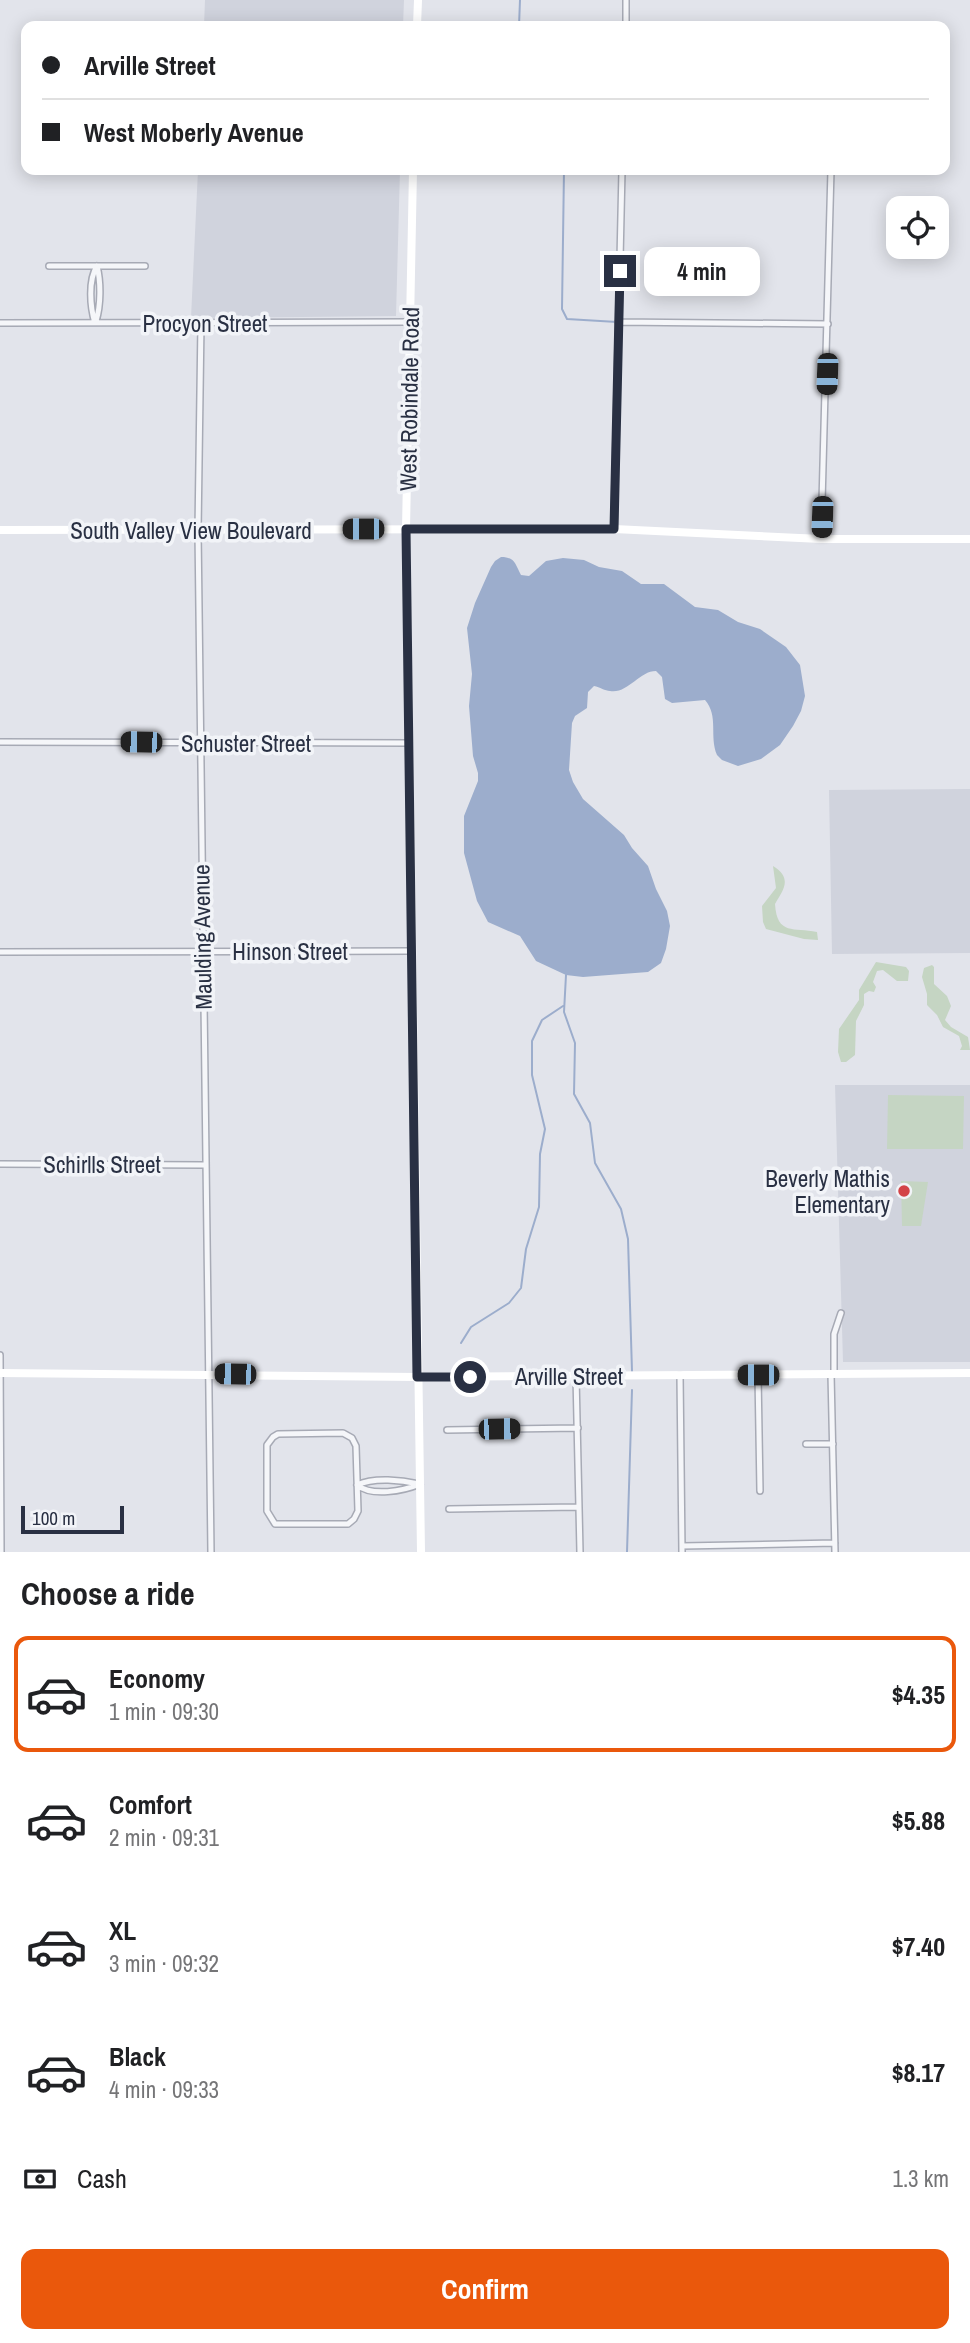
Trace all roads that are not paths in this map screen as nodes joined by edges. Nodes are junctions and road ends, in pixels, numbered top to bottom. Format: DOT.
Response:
graph roads {
  1 [pos="418,0"];
  2 [pos="626,0"];
  3 [pos="417,21"];
  4 [pos="626,21"];
  5 [pos="413,175"];
  6 [pos="622,175"];
  7 [pos="831,175"];
  8 [pos="49,266"];
  9 [pos="96,266"];
  10 [pos="145,266"];
  11 [pos="410,322"];
  12 [pos="618,322"];
  13 [pos="0,323"];
  14 [pos="95,323"];
  15 [pos="201,323"];
  16 [pos="828,324"];
  17 [pos="406,529"];
  18 [pos="614,529"];
  19 [pos="0,530"];
  20 [pos="198,531"];
  21 [pos="821,539"];
  22 [pos="970,539"];
  23 [pos="0,742"];
  24 [pos="200,743"];
  25 [pos="409,743"];
  26 [pos="412,951"];
  27 [pos="0,952"];
  28 [pos="202,952"];
  29 [pos="0,1164"];
  30 [pos="204,1165"];
  31 [pos="841,1313"];
  32 [pos="0,1355"];
  33 [pos="0,1373"];
  34 [pos="970,1373"];
  35 [pos="209,1374"];
  36 [pos="833,1374"];
  37 [pos="680,1375"];
  38 [pos="758,1375"];
  39 [pos="576,1376"];
  40 [pos="417,1377"];
  41 [pos="578,1428"];
  42 [pos="447,1430"];
  43 [pos="806,1444"];
  44 [pos="833,1444"];
  45 [pos="419,1484"];
  46 [pos="357,1485"];
  47 [pos="760,1491"];
  48 [pos="579,1507"];
  49 [pos="449,1509"];
  50 [pos="835,1543"];
  51 [pos="682,1549"];
  52 [pos="1,1552"];
  53 [pos="211,1552"];
  54 [pos="421,1552"];
  55 [pos="580,1552"];
  56 [pos="835,1552"];
  1 -- 3 [label="street"];
  2 -- 4 [label="street"];
  5 -- 11 [label="street, West Robindale Road"];
  6 -- 12 [label="street"];
  7 -- 16 [label="street"];
  8 -- 9 [label="street"];
  9 -- 10 [label="street"];
  9 -- 14 [label="street"];
  11 -- 15 [label="street, Procyon Street"];
  11 -- 17 [label="street, West Robindale Road"];
  12 -- 16 [label="street"];
  12 -- 18 [label="street"];
  13 -- 14 [label="street, Procyon Street"];
  14 -- 15 [label="street, Procyon Street"];
  15 -- 20 [label="street, Maulding Avenue"];
  16 -- 21 [label="street"];
  17 -- 18 [label="street, South Valley View Boulevard"];
  17 -- 20 [label="street, South Valley View Boulevard"];
  17 -- 25 [label="street, West Robindale Road"];
  18 -- 21 [label="street, South Valley View Boulevard"];
  19 -- 20 [label="street, South Valley View Boulevard"];
  20 -- 24 [label="street, Maulding Avenue"];
  21 -- 22 [label="street, South Valley View Boulevard"];
  23 -- 24 [label="street, Schuster Street"];
  24 -- 25 [label="street, Schuster Street"];
  24 -- 28 [label="street, Maulding Avenue"];
  25 -- 26 [label="street, West Robindale Road"];
  26 -- 28 [label="street, Hinson Street"];
  26 -- 40 [label="street, West Robindale Road"];
  27 -- 28 [label="street, Hinson Street"];
  28 -- 30 [label="street, Maulding Avenue"];
  29 -- 30 [label="street, Schirlls Street"];
  30 -- 35 [label="street, Maulding Avenue"];
  31 -- 36 [label="street"];
  32 -- 33 [label="street"];
  33 -- 35 [label="street, Arville Street"];
  33 -- 52 [label="street"];
  34 -- 36 [label="street, Arville Street"];
  35 -- 40 [label="street, Arville Street"];
  35 -- 53 [label="street, Maulding Avenue"];
  36 -- 38 [label="street, Arville Street"];
  36 -- 44 [label="street"];
  37 -- 38 [label="street, Arville Street"];
  37 -- 39 [label="street, Arville Street"];
  37 -- 51 [label="street"];
  38 -- 47 [label="street"];
  39 -- 40 [label="street, Arville Street"];
  39 -- 41 [label="street"];
  40 -- 45 [label="street, West Robindale Road"];
  41 -- 42 [label="street"];
  41 -- 48 [label="street"];
  43 -- 44 [label="street"];
  44 -- 50 [label="street"];
  45 -- 46 [label="street"];
  45 -- 54 [label="street, West Robindale Road"];
  46 -- 46 [label="street"];
  48 -- 49 [label="street"];
  48 -- 55 [label="street"];
  50 -- 51 [label="street"];
  50 -- 56 [label="street"];
}
